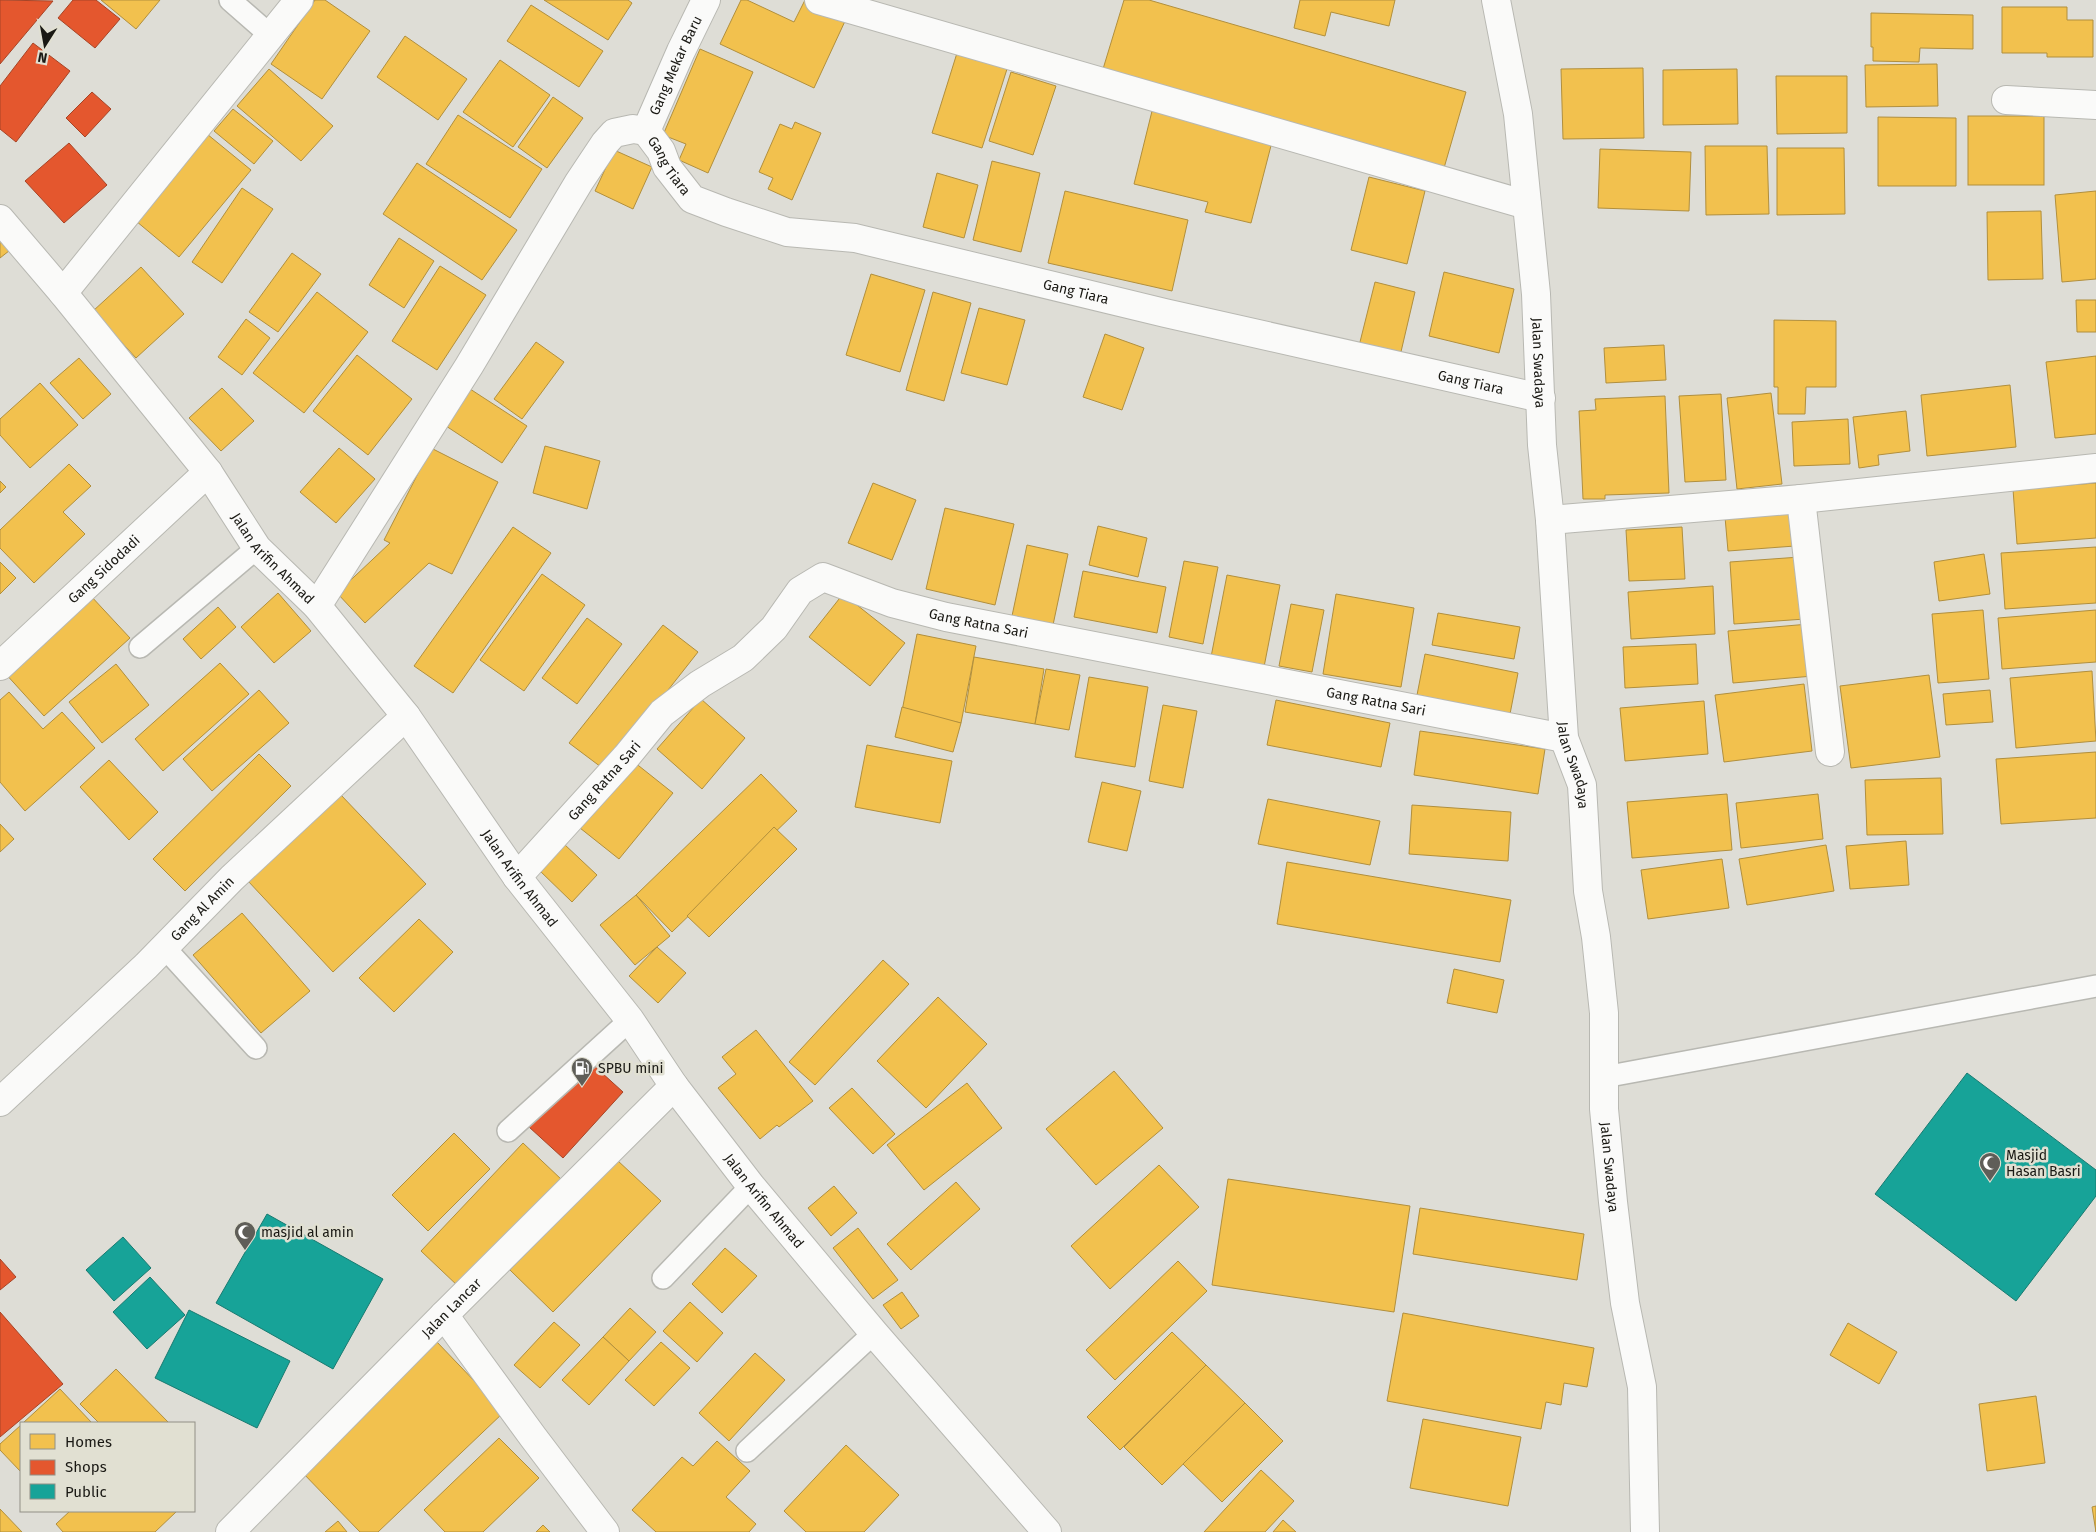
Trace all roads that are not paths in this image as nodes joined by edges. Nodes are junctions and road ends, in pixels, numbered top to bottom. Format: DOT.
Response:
graph roads {
  1 [pos="230,0"];
  2 [pos="299,0"];
  3 [pos="706,0"];
  4 [pos="819,0"];
  5 [pos="1496,0"];
  6 [pos="271,36"];
  7 [pos="2006,100"];
  8 [pos="2096,105"];
  9 [pos="646,131"];
  10 [pos="1527,205"];
  11 [pos="0,219"];
  12 [pos="63,293"];
  13 [pos="1541,398"];
  14 [pos="2096,468"];
  15 [pos="208,472"];
  16 [pos="1800,499"];
  17 [pos="1550,520"];
  18 [pos="256,548"];
  19 [pos="317,606"];
  20 [pos="140,647"];
  21 [pos="0,666"];
  22 [pos="406,716"];
  23 [pos="1564,738"];
  24 [pos="1830,752"];
  25 [pos="517,877"];
  26 [pos="164,947"];
  27 [pos="2096,986"];
  28 [pos="630,1020"];
  29 [pos="256,1048"];
  30 [pos="1604,1077"];
  31 [pos="674,1086"];
  32 [pos="0,1102"];
  33 [pos="508,1131"];
  34 [pos="751,1186"];
  35 [pos="663,1278"];
  36 [pos="444,1314"];
  37 [pos="874,1333"];
  38 [pos="747,1451"];
  39 [pos="230,1532"];
  40 [pos="605,1532"];
  41 [pos="1047,1532"];
  42 [pos="1645,1532"];
  1 -- 6 [label="lane"];
  2 -- 6 [label="street"];
  3 -- 9 [label="street, Gang Mekar Baru"];
  4 -- 10 [label="street"];
  5 -- 10 [label="street, Jalan Swadaya"];
  6 -- 12 [label="street"];
  7 -- 8 [label="street"];
  9 -- 13 [label="street, Gang Tiara"];
  9 -- 19 [label="street"];
  10 -- 13 [label="street, Jalan Swadaya"];
  11 -- 12 [label="street, Jalan Arifin Ahmad"];
  12 -- 15 [label="street, Jalan Arifin Ahmad"];
  13 -- 17 [label="street, Jalan Swadaya"];
  14 -- 16 [label="street"];
  15 -- 18 [label="street, Jalan Arifin Ahmad"];
  15 -- 21 [label="street, Gang Sidodadi"];
  16 -- 17 [label="street"];
  16 -- 24 [label="street"];
  17 -- 23 [label="street, Jalan Swadaya"];
  18 -- 19 [label="street, Jalan Arifin Ahmad"];
  18 -- 20 [label="lane"];
  19 -- 22 [label="street, Jalan Arifin Ahmad"];
  22 -- 25 [label="street, Jalan Arifin Ahmad"];
  22 -- 26 [label="street, Gang Al Amin"];
  23 -- 25 [label="street, Gang Ratna Sari"];
  23 -- 30 [label="street, Jalan Swadaya"];
  25 -- 28 [label="street, Jalan Arifin Ahmad"];
  26 -- 29 [label="lane"];
  26 -- 32 [label="street, Gang Al Amin"];
  27 -- 30 [label="lane"];
  28 -- 31 [label="street, Jalan Arifin Ahmad"];
  28 -- 33 [label="lane"];
  30 -- 42 [label="street, Jalan Swadaya"];
  31 -- 34 [label="street, Jalan Arifin Ahmad"];
  31 -- 36 [label="street, Jalan Lancar"];
  34 -- 35 [label="lane"];
  34 -- 37 [label="street, Jalan Arifin Ahmad"];
  36 -- 39 [label="street, Jalan Lancar"];
  36 -- 40 [label="street"];
  37 -- 38 [label="lane"];
  37 -- 41 [label="street, Jalan Arifin Ahmad"];
}
